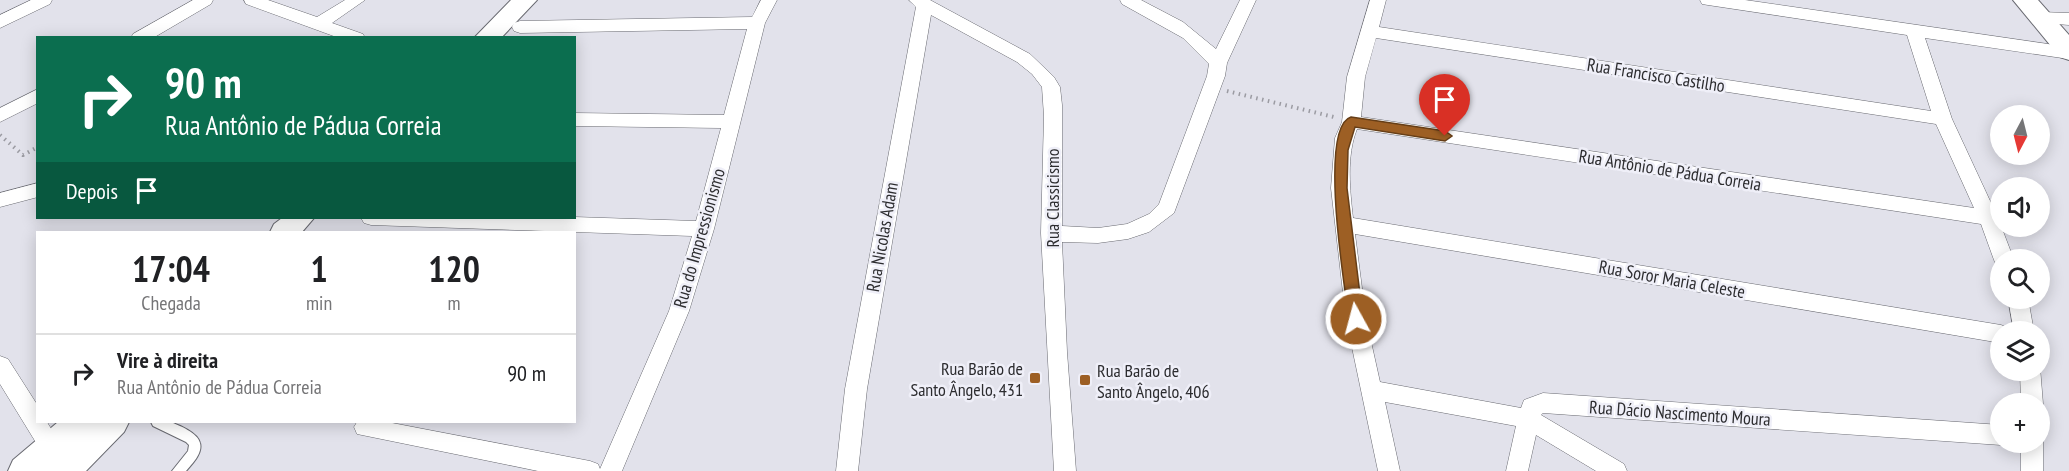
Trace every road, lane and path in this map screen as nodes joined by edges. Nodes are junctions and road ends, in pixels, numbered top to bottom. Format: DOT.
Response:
graph roads {
  1 [pos="44,0"];
  2 [pos="205,0"];
  3 [pos="252,0"];
  4 [pos="357,0"];
  5 [pos="525,0"];
  6 [pos="547,0"];
  7 [pos="769,0"];
  8 [pos="1128,0"];
  9 [pos="1248,0"];
  10 [pos="1378,0"];
  11 [pos="1708,0"];
  12 [pos="921,2"];
  13 [pos="2032,9"];
  14 [pos="2069,19"];
  15 [pos="0,22"];
  16 [pos="320,23"];
  17 [pos="757,23"];
  18 [pos="1914,30"];
  19 [pos="1369,31"];
  20 [pos="514,32"];
  21 [pos="142,36"];
  22 [pos="352,36"];
  23 [pos="488,36"];
  24 [pos="2069,52"];
  25 [pos="1218,63"];
  26 [pos="1212,87"];
  27 [pos="36,96"];
  28 [pos="0,116"];
  29 [pos="576,119"];
  30 [pos="1943,119"];
  31 [pos="1348,121"];
  32 [pos="732,122"];
  33 [pos="0,135"];
  34 [pos="36,148"];
  35 [pos="36,191"];
  36 [pos="0,200"];
  37 [pos="1988,218"];
  38 [pos="299,219"];
  39 [pos="321,219"];
  40 [pos="401,219"];
  41 [pos="1343,224"];
  42 [pos="704,229"];
  43 [pos="286,231"];
  44 [pos="307,231"];
  45 [pos="1052,233"];
  46 [pos="2000,249"];
  47 [pos="1990,332"];
  48 [pos="0,365"];
  49 [pos="1371,390"];
  50 [pos="1529,419"];
  51 [pos="79,423"];
  52 [pos="111,423"];
  53 [pos="159,423"];
  54 [pos="365,427"];
  55 [pos="1990,434"];
  56 [pos="2032,453"];
  57 [pos="57,459"];
  58 [pos="25,471"];
  59 [pos="178,471"];
  60 [pos="590,471"];
  61 [pos="611,471"];
  62 [pos="847,471"];
  63 [pos="1065,471"];
  64 [pos="1389,471"];
  65 [pos="1517,471"];
  66 [pos="1616,471"];
  67 [pos="2032,471"];
  1 -- 15 [label="street"];
  2 -- 21 [label="street"];
  3 -- 16 [label="street"];
  4 -- 16 [label="street"];
  5 -- 23 [label="main road"];
  6 -- 20 [label="main road"];
  7 -- 17 [label="street, Rua do Impressionismo"];
  8 -- 25 [label="street"];
  9 -- 25 [label="street"];
  10 -- 19 [label="street"];
  11 -- 18 [label="street"];
  12 -- 45 [label="street, Rua Classicismo"];
  12 -- 62 [label="street, Rua Nicolas Adam"];
  13 -- 14 [label="street"];
  13 -- 24 [label="main road"];
  16 -- 22 [label="street"];
  17 -- 20 [label="street"];
  17 -- 32 [label="street, Rua do Impressionismo"];
  18 -- 24 [label="street"];
  18 -- 30 [label="street"];
  19 -- 30 [label="street, Rua Francisco Castilho"];
  19 -- 31 [label="street"];
  25 -- 26 [label="street"];
  26 -- 31 [label="path"];
  26 -- 45 [label="street"];
  27 -- 28 [label="street"];
  29 -- 32 [label="street"];
  30 -- 37 [label="street"];
  31 -- 37 [label="street, Rua Antônio de Pádua Correia"];
  31 -- 41 [label="street"];
  32 -- 42 [label="street, Rua do Impressionismo"];
  33 -- 34 [label="path"];
  35 -- 36 [label="street"];
  37 -- 46 [label="street"];
  38 -- 43 [label="main road"];
  39 -- 44 [label="main road"];
  40 -- 42 [label="street"];
  41 -- 47 [label="street, Rua Soror Maria Celeste"];
  41 -- 49 [label="street"];
  42 -- 61 [label="street, Rua do Impressionismo"];
  45 -- 63 [label="street, Rua Classicismo"];
  48 -- 57 [label="street"];
  49 -- 50 [label="street"];
  49 -- 64 [label="street"];
  50 -- 55 [label="street, Rua Dácio Nascimento Moura"];
  50 -- 65 [label="street"];
  50 -- 66 [label="street"];
  51 -- 57 [label="main road"];
  52 -- 57 [label="main road"];
  53 -- 59 [label="lane"];
  54 -- 60 [label="street"];
  56 -- 67 [label="street"];
  57 -- 58 [label="main road"];
}
